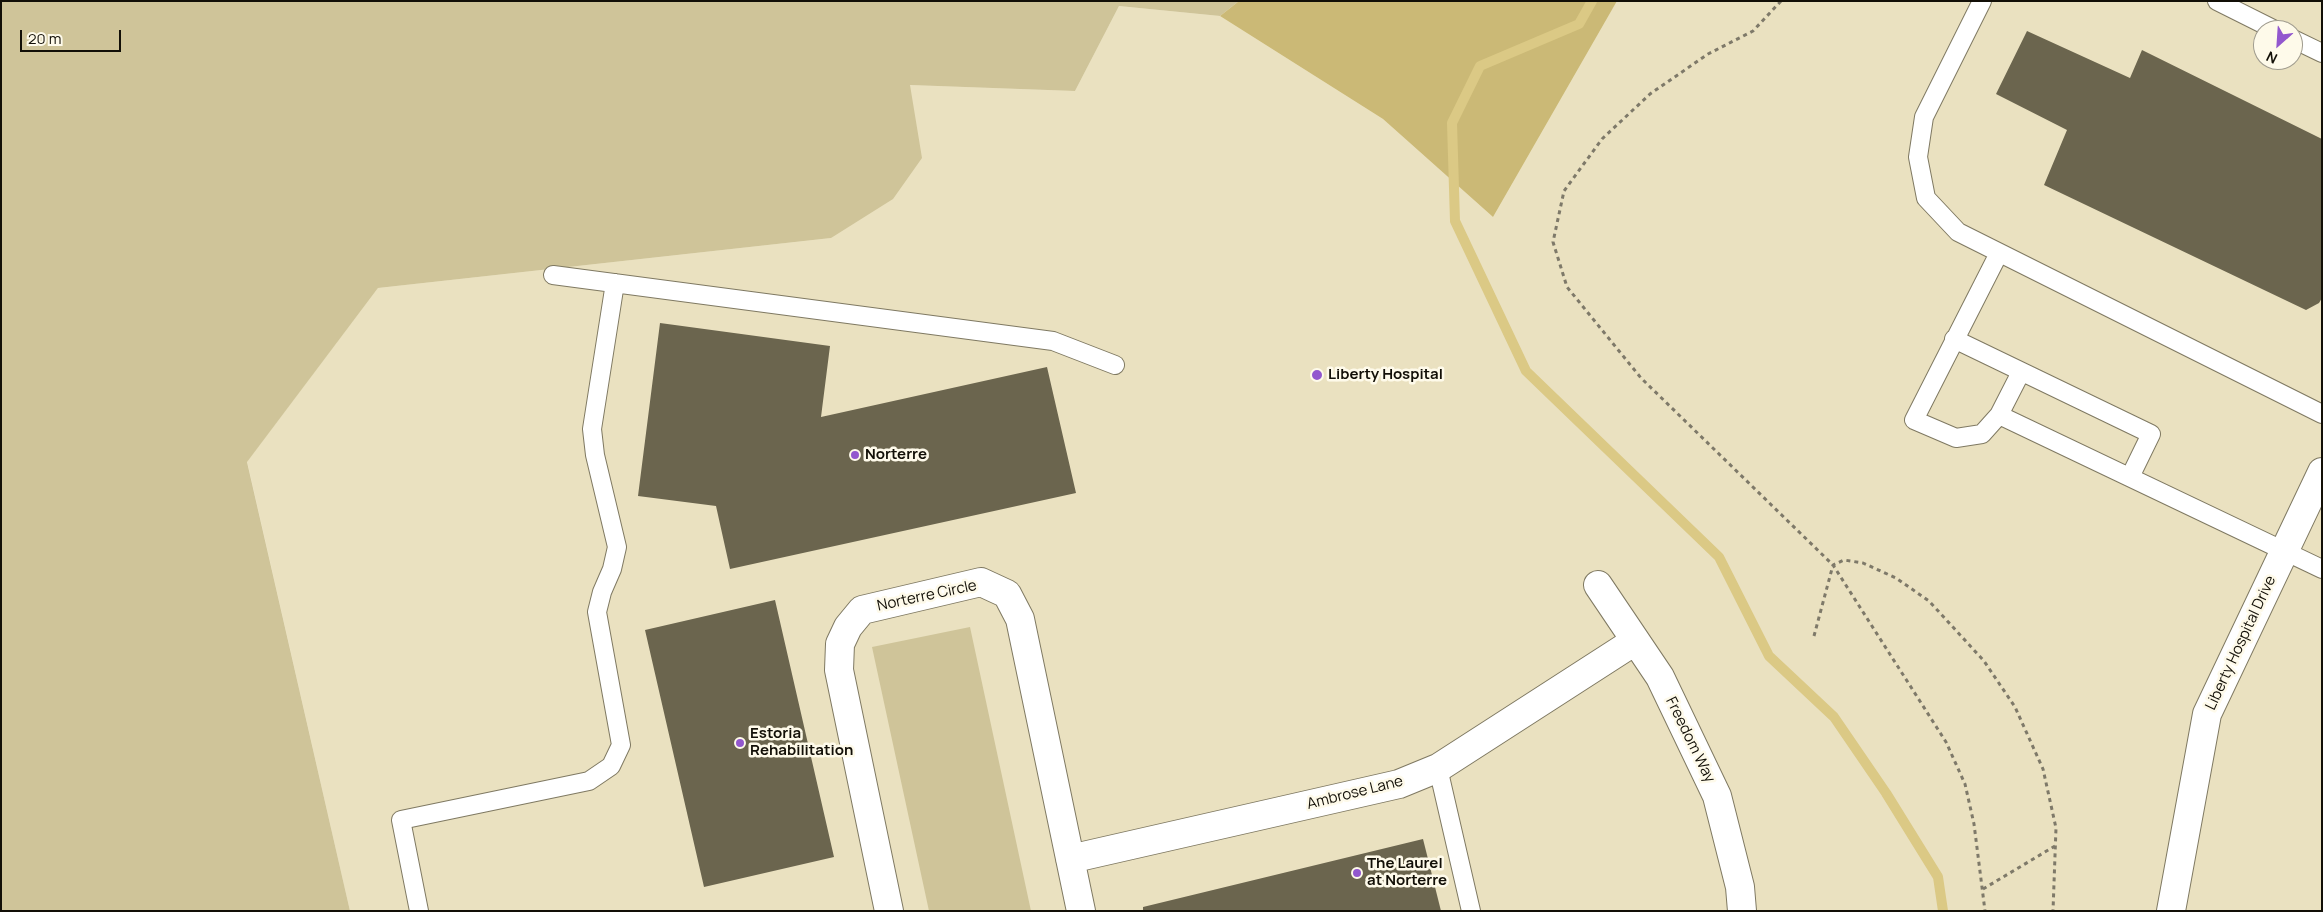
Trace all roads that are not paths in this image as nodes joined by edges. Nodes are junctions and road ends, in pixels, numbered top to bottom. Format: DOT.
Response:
graph roads {
  1 [pos="1982,1"];
  2 [pos="2217,1"];
  3 [pos="2255,20"];
  4 [pos="2303,44"];
  5 [pos="2322,54"];
  6 [pos="1999,253"];
  7 [pos="553,275"];
  8 [pos="615,283"];
  9 [pos="1954,339"];
  10 [pos="1115,365"];
  11 [pos="2021,372"];
  12 [pos="2322,414"];
  13 [pos="1999,415"];
  14 [pos="2130,477"];
  15 [pos="2320,480"];
  16 [pos="2284,550"];
  17 [pos="2322,569"];
  18 [pos="1598,585"];
  19 [pos="1635,641"];
  20 [pos="1438,768"];
  21 [pos="1070,859"];
  22 [pos="419,911"];
  23 [pos="889,911"];
  24 [pos="1081,911"];
  25 [pos="1471,911"];
  26 [pos="1742,911"];
  27 [pos="2171,911"];
  1 -- 6 [label="lane"];
  2 -- 3 [label="lane"];
  4 -- 5 [label="lane"];
  6 -- 9 [label="lane"];
  6 -- 12 [label="lane"];
  7 -- 8 [label="lane"];
  8 -- 10 [label="lane"];
  8 -- 22 [label="lane"];
  9 -- 11 [label="lane"];
  9 -- 13 [label="lane"];
  11 -- 13 [label="lane"];
  11 -- 14 [label="lane"];
  13 -- 14 [label="lane"];
  14 -- 16 [label="lane"];
  15 -- 16 [label="street, Liberty Hospital Drive"];
  16 -- 17 [label="lane"];
  16 -- 27 [label="street, Liberty Hospital Drive"];
  18 -- 19 [label="street, Freedom Way"];
  19 -- 20 [label="street, Ambrose Lane"];
  19 -- 26 [label="street, Freedom Way"];
  20 -- 21 [label="street, Ambrose Lane"];
  20 -- 25 [label="lane"];
  21 -- 23 [label="street, Norterre Circle"];
  21 -- 24 [label="street, Norterre Circle"];
}
